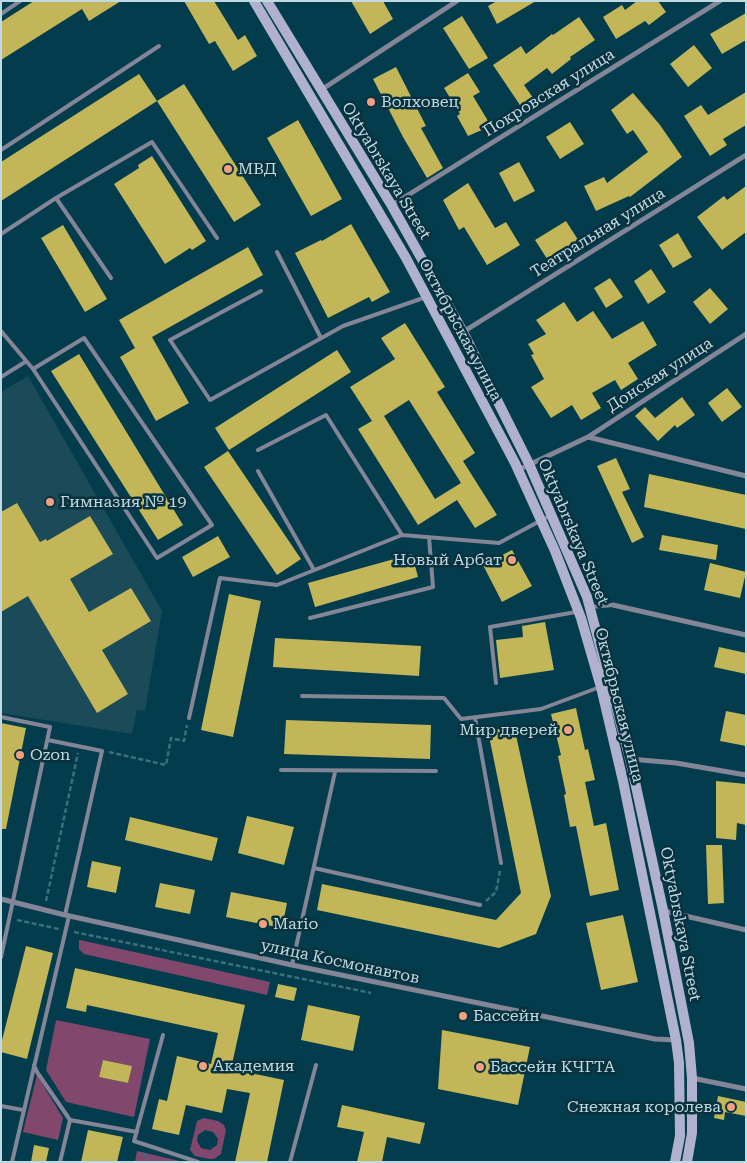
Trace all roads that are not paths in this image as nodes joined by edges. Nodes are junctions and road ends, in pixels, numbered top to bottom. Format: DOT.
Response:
graph roads {
  1 [pos="20,1"];
  2 [pos="254,1"];
  3 [pos="267,1"];
  4 [pos="457,1"];
  5 [pos="720,1"];
  6 [pos="1,14"];
  7 [pos="159,46"];
  8 [pos="320,90"];
  9 [pos="1,150"];
  10 [pos="746,155"];
  11 [pos="56,198"];
  12 [pos="392,206"];
  13 [pos="1,234"];
  14 [pos="217,238"];
  15 [pos="278,252"];
  16 [pos="111,278"];
  17 [pos="261,291"];
  18 [pos="426,297"];
  19 [pos="1,331"];
  20 [pos="463,332"];
  21 [pos="746,334"];
  22 [pos="321,338"];
  23 [pos="26,362"];
  24 [pos="33,369"];
  25 [pos="1,377"];
  26 [pos="588,437"];
  27 [pos="258,450"];
  28 [pos="529,464"];
  29 [pos="518,470"];
  30 [pos="258,471"];
  31 [pos="746,476"];
  32 [pos="551,515"];
  33 [pos="541,520"];
  34 [pos="402,535"];
  35 [pos="429,537"];
  36 [pos="314,570"];
  37 [pos="612,604"];
  38 [pos="590,608"];
  39 [pos="579,612"];
  40 [pos="310,618"];
  41 [pos="746,635"];
  42 [pos="496,683"];
  43 [pos="605,685"];
  44 [pos="302,696"];
  45 [pos="1,717"];
  46 [pos="189,718"];
  47 [pos="475,718"];
  48 [pos="48,740"];
  49 [pos="630,759"];
  50 [pos="281,770"];
  51 [pos="436,771"];
  52 [pos="336,772"];
  53 [pos="746,775"];
  54 [pos="501,863"];
  55 [pos="314,868"];
  56 [pos="1,899"];
  57 [pos="13,902"];
  58 [pos="480,905"];
  59 [pos="663,910"];
  60 [pos="67,915"];
  61 [pos="746,930"];
  62 [pos="1,957"];
  63 [pos="292,965"];
  64 [pos="163,1034"];
  65 [pos="676,1040"];
  66 [pos="34,1065"];
  67 [pos="316,1065"];
  68 [pos="692,1078"];
  69 [pos="746,1089"];
  70 [pos="1,1106"];
  71 [pos="23,1110"];
  72 [pos="70,1120"];
  73 [pos="137,1132"];
  74 [pos="12,1162"];
  75 [pos="60,1162"];
  76 [pos="198,1162"];
  77 [pos="290,1162"];
  78 [pos="674,1162"];
  79 [pos="687,1162"];
  1 -- 6 [label="lane"];
  2 -- 18 [label="main road, Октябрьская улица"];
  3 -- 8 [label="main road, Oktyabrskaya Street"];
  4 -- 8 [label="street"];
  5 -- 12 [label="street, Покровская улица"];
  7 -- 9 [label="lane"];
  8 -- 12 [label="main road, Oktyabrskaya Street"];
  10 -- 20 [label="street, Театральная улица"];
  11 -- 13 [label="lane"];
  11 -- 14 [label="lane"];
  11 -- 16 [label="lane"];
  12 -- 20 [label="main road, Oktyabrskaya Street"];
  15 -- 22 [label="lane"];
  17 -- 22 [label="lane"];
  18 -- 22 [label="lane"];
  18 -- 29 [label="main road, Октябрьская улица"];
  19 -- 23 [label="lane"];
  20 -- 28 [label="main road, Oktyabrskaya Street"];
  21 -- 26 [label="street, Донская улица"];
  23 -- 24 [label="lane"];
  23 -- 25 [label="lane"];
  24 -- 24 [label="lane"];
  26 -- 28 [label="street, Донская улица"];
  26 -- 31 [label="street"];
  27 -- 34 [label="lane"];
  28 -- 29 [label="street, Донская улица"];
  28 -- 32 [label="main road, Oktyabrskaya Street"];
  29 -- 33 [label="main road, Октябрьская улица"];
  30 -- 36 [label="lane"];
  32 -- 33 [label="lane"];
  32 -- 38 [label="main road, Oktyabrskaya Street"];
  33 -- 35 [label="lane"];
  33 -- 39 [label="main road, Октябрьская улица"];
  34 -- 35 [label="lane"];
  34 -- 36 [label="lane"];
  35 -- 40 [label="lane"];
  36 -- 46 [label="lane"];
  37 -- 38 [label="lane"];
  37 -- 41 [label="street"];
  38 -- 39 [label="lane"];
  38 -- 43 [label="main road, Oktyabrskaya Street"];
  39 -- 42 [label="lane"];
  39 -- 43 [label="main road, Октябрьская улица"];
  43 -- 47 [label="lane"];
  43 -- 49 [label="main road, Oktyabrskaya Street"];
  43 -- 65 [label="main road, Октябрьская улица"];
  44 -- 47 [label="lane"];
  45 -- 48 [label="lane"];
  47 -- 54 [label="lane"];
  48 -- 57 [label="lane"];
  48 -- 60 [label="lane"];
  49 -- 53 [label="street"];
  49 -- 59 [label="main road, Oktyabrskaya Street"];
  50 -- 52 [label="lane"];
  51 -- 52 [label="lane"];
  52 -- 55 [label="lane"];
  55 -- 58 [label="lane"];
  55 -- 63 [label="lane"];
  56 -- 57 [label="street, улица Космонавтов"];
  57 -- 60 [label="street, улица Космонавтов"];
  57 -- 62 [label="lane"];
  59 -- 61 [label="street"];
  59 -- 68 [label="main road, Oktyabrskaya Street"];
  60 -- 63 [label="street, улица Космонавтов"];
  60 -- 66 [label="lane"];
  63 -- 65 [label="street, улица Космонавтов"];
  64 -- 73 [label="lane"];
  65 -- 78 [label="main road, Октябрьская улица"];
  66 -- 71 [label="lane"];
  66 -- 72 [label="lane"];
  67 -- 77 [label="lane"];
  68 -- 69 [label="street"];
  68 -- 79 [label="main road, Oktyabrskaya Street"];
  70 -- 71 [label="lane"];
  71 -- 74 [label="lane"];
  72 -- 73 [label="lane"];
  72 -- 75 [label="lane"];
  73 -- 76 [label="lane"];
}
